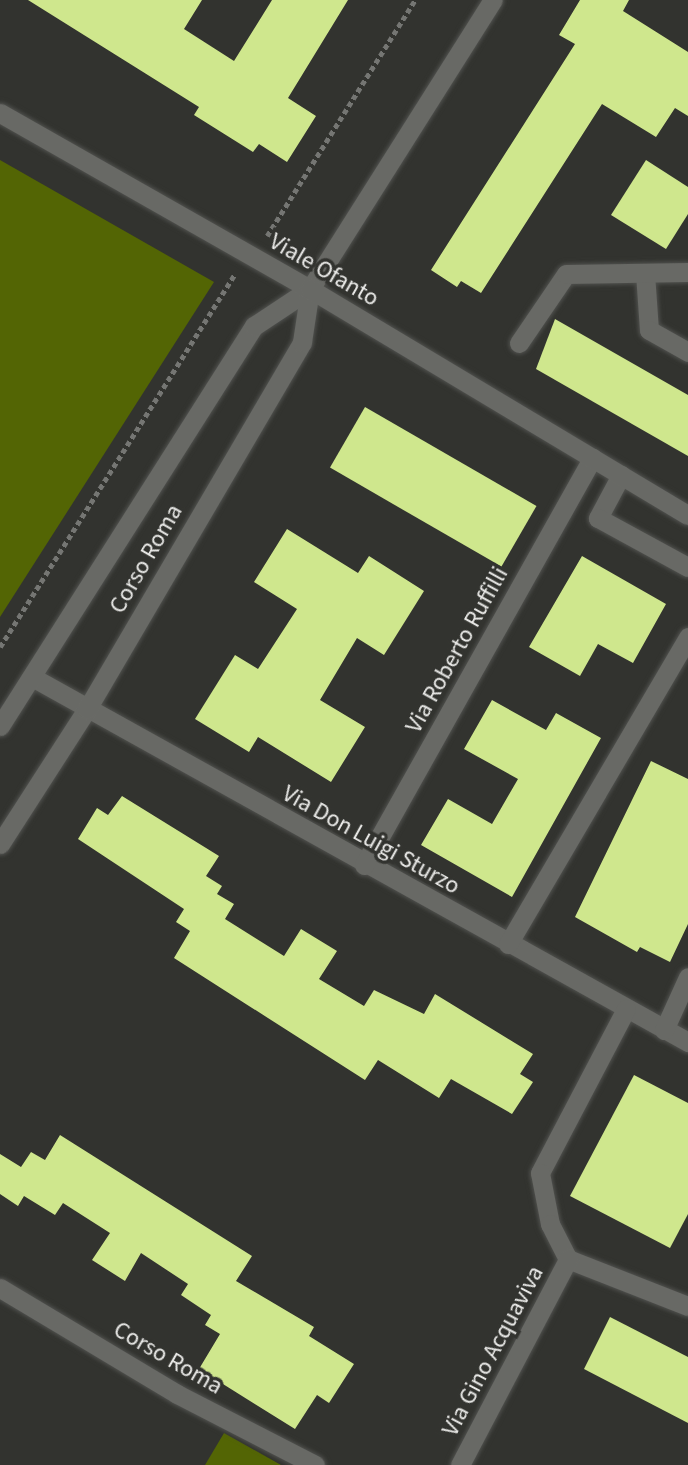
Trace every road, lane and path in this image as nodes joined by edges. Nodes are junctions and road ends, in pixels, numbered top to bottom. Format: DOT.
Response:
graph roads {
  1 [pos="415,0"];
  2 [pos="493,0"];
  3 [pos="0,113"];
  4 [pos="244,252"];
  5 [pos="688,272"];
  6 [pos="645,273"];
  7 [pos="310,289"];
  8 [pos="519,343"];
  9 [pos="688,352"];
  10 [pos="592,458"];
  11 [pos="621,475"];
  12 [pos="688,515"];
  13 [pos="688,567"];
  14 [pos="688,636"];
  15 [pos="0,646"];
  16 [pos="32,677"];
  17 [pos="87,709"];
  18 [pos="0,726"];
  19 [pos="0,844"];
  20 [pos="364,865"];
  21 [pos="508,944"];
  22 [pos="688,977"];
  23 [pos="626,1009"];
  24 [pos="664,1030"];
  25 [pos="688,1042"];
  26 [pos="568,1259"];
  27 [pos="0,1288"];
  28 [pos="688,1306"];
  29 [pos="315,1465"];
  30 [pos="460,1465"];
  1 -- 4 [label="path"];
  2 -- 7 [label="street, Corso Roma"];
  3 -- 4 [label="street, Viale Ofanto"];
  4 -- 7 [label="street, Viale Ofanto"];
  4 -- 15 [label="path"];
  5 -- 6 [label="street"];
  6 -- 8 [label="street"];
  6 -- 9 [label="street"];
  7 -- 10 [label="street, Viale Ofanto"];
  7 -- 16 [label="street, Corso Roma"];
  7 -- 17 [label="street, Corso Roma"];
  10 -- 11 [label="street, Viale Ofanto"];
  10 -- 20 [label="street, Via Roberto Ruffilli"];
  11 -- 12 [label="street, Viale Ofanto"];
  11 -- 13 [label="street"];
  14 -- 21 [label="street"];
  16 -- 17 [label="street, Via Don Luigi Sturzo"];
  16 -- 18 [label="street, Corso Roma"];
  17 -- 19 [label="street, Corso Roma"];
  17 -- 20 [label="street, Via Don Luigi Sturzo"];
  20 -- 21 [label="street, Via Don Luigi Sturzo"];
  21 -- 23 [label="street, Via Don Luigi Sturzo"];
  22 -- 24 [label="street"];
  23 -- 24 [label="street, Via Don Luigi Sturzo"];
  23 -- 26 [label="street, Via Gino Acquaviva"];
  24 -- 25 [label="street, Via Don Luigi Sturzo"];
  26 -- 28 [label="street, Via Gino Acquaviva"];
  26 -- 30 [label="street, Via Gino Acquaviva"];
  27 -- 29 [label="street, Corso Roma"];
}
